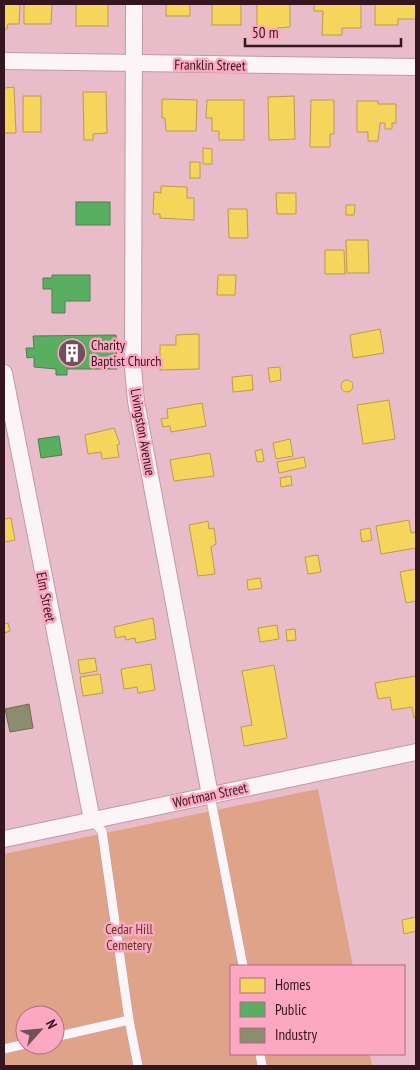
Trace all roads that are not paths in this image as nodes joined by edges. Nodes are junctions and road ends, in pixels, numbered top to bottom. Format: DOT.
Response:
graph roads {
  1 [pos="134,4"];
  2 [pos="4,61"];
  3 [pos="134,63"];
  4 [pos="416,67"];
  5 [pos="4,374"];
  6 [pos="416,752"];
  7 [pos="210,795"];
  8 [pos="92,820"];
  9 [pos="4,839"];
  10 [pos="243,965"];
  11 [pos="129,1020"];
  12 [pos="65,1035"];
  13 [pos="138,1066"];
  1 -- 3 [label="street, Livingston Avenue"];
  2 -- 3 [label="street, Franklin Street"];
  3 -- 4 [label="street, Franklin Street"];
  3 -- 7 [label="street, Livingston Avenue"];
  5 -- 8 [label="street, Elm Street"];
  6 -- 7 [label="street, Wortman Street"];
  7 -- 8 [label="street, Wortman Street"];
  7 -- 10 [label="lane"];
  8 -- 9 [label="street, Wortman Street"];
  8 -- 11 [label="lane"];
  11 -- 12 [label="lane"];
  11 -- 13 [label="lane"];
}
